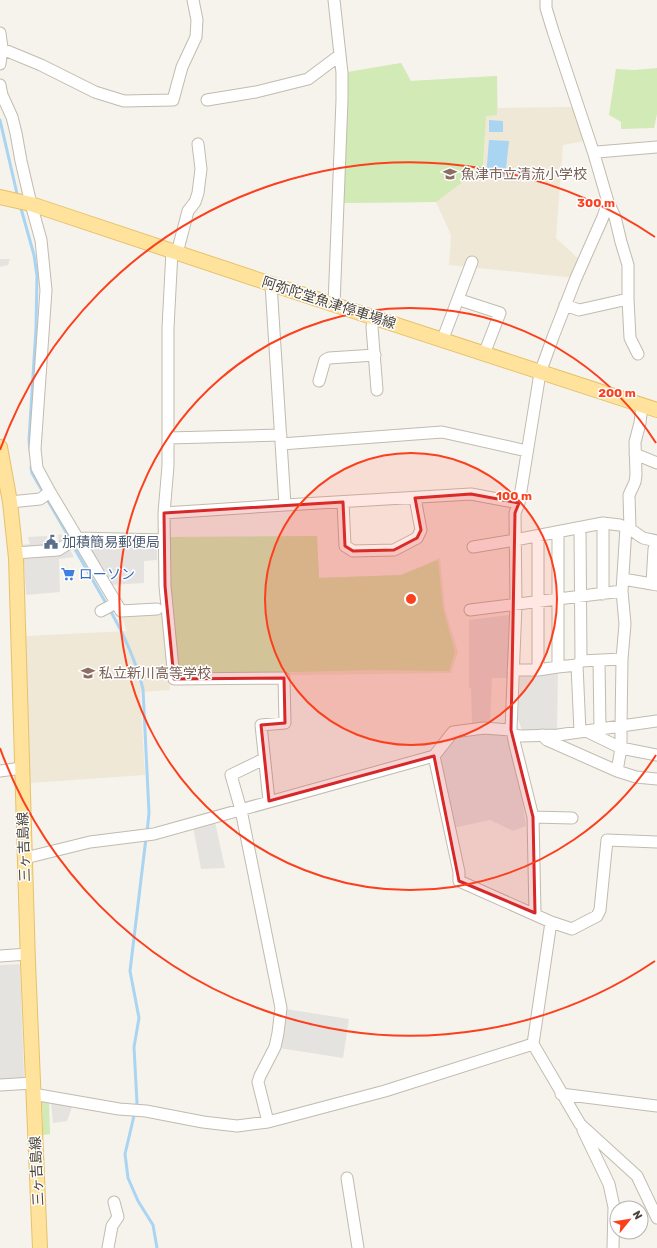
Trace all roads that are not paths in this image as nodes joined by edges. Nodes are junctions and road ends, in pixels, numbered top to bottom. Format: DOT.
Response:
graph roads {
  1 [pos="193,0"];
  2 [pos="334,0"];
  3 [pos="546,0"];
  4 [pos="0,33"];
  5 [pos="1,48"];
  6 [pos="340,55"];
  7 [pos="0,64"];
  8 [pos="0,85"];
  9 [pos="207,100"];
  10 [pos="198,144"];
  11 [pos="657,147"];
  12 [pos="594,154"];
  13 [pos="0,197"];
  14 [pos="608,202"];
  15 [pos="31,204"];
  16 [pos="174,252"];
  17 [pos="472,262"];
  18 [pos="271,284"];
  19 [pos="628,299"];
  20 [pos="462,301"];
  21 [pos="334,305"];
  22 [pos="565,305"];
  23 [pos="374,318"];
  24 [pos="442,341"];
  25 [pos="484,354"];
  26 [pos="638,354"];
  27 [pos="374,355"];
  28 [pos="540,373"];
  29 [pos="319,381"];
  30 [pos="377,390"];
  31 [pos="642,405"];
  32 [pos="657,410"];
  33 [pos="168,438"];
  34 [pos="281,439"];
  35 [pos="0,449"];
  36 [pos="527,451"];
  37 [pos="635,454"];
  38 [pos="657,463"];
  39 [pos="50,492"];
  40 [pos="415,498"];
  41 [pos="10,502"];
  42 [pos="342,502"];
  43 [pos="519,503"];
  44 [pos="285,505"];
  45 [pos="164,513"];
  46 [pos="603,523"];
  47 [pos="580,528"];
  48 [pos="628,528"];
  49 [pos="558,532"];
  50 [pos="538,536"];
  51 [pos="77,538"];
  52 [pos="164,540"];
  53 [pos="515,540"];
  54 [pos="657,541"];
  55 [pos="473,547"];
  56 [pos="15,553"];
  57 [pos="623,579"];
  58 [pos="655,585"];
  59 [pos="622,591"];
  60 [pos="603,594"];
  61 [pos="581,597"];
  62 [pos="559,600"];
  63 [pos="538,602"];
  64 [pos="116,603"];
  65 [pos="516,605"];
  66 [pos="157,609"];
  67 [pos="470,610"];
  68 [pos="101,611"];
  69 [pos="622,659"];
  70 [pos="599,661"];
  71 [pos="579,663"];
  72 [pos="558,667"];
  73 [pos="513,670"];
  74 [pos="538,670"];
  75 [pos="657,721"];
  76 [pos="621,726"];
  77 [pos="600,729"];
  78 [pos="512,732"];
  79 [pos="583,732"];
  80 [pos="542,735"];
  81 [pos="621,748"];
  82 [pos="657,755"];
  83 [pos="434,756"];
  84 [pos="264,759"];
  85 [pos="22,768"];
  86 [pos="0,771"];
  87 [pos="617,771"];
  88 [pos="657,779"];
  89 [pos="268,801"];
  90 [pos="241,810"];
  91 [pos="533,817"];
  92 [pos="572,818"];
  93 [pos="657,842"];
  94 [pos="25,858"];
  95 [pos="535,913"];
  96 [pos="551,922"];
  97 [pos="28,954"];
  98 [pos="0,956"];
  99 [pos="534,1044"];
  100 [pos="0,1085"];
  101 [pos="33,1088"];
  102 [pos="561,1094"];
  103 [pos="657,1106"];
  104 [pos="268,1122"];
  105 [pos="580,1124"];
  106 [pos="347,1178"];
  107 [pos="114,1202"];
  108 [pos="657,1218"];
  109 [pos="40,1248"];
  110 [pos="108,1248"];
  111 [pos="358,1248"];
  112 [pos="613,1248"];
  1 -- 5 [label="street"];
  2 -- 6 [label="street"];
  3 -- 12 [label="street"];
  4 -- 5 [label="street"];
  5 -- 7 [label="street"];
  6 -- 9 [label="street"];
  6 -- 21 [label="street"];
  8 -- 15 [label="street"];
  10 -- 16 [label="street"];
  11 -- 12 [label="street"];
  12 -- 14 [label="street"];
  13 -- 15 [label="main road, 阿弥陀堂魚津停車場線"];
  14 -- 19 [label="street"];
  14 -- 22 [label="street"];
  15 -- 16 [label="main road, 阿弥陀堂魚津停車場線"];
  15 -- 39 [label="street"];
  16 -- 18 [label="main road, 阿弥陀堂魚津停車場線"];
  16 -- 33 [label="street"];
  17 -- 24 [label="street"];
  18 -- 21 [label="main road, 阿弥陀堂魚津停車場線"];
  18 -- 34 [label="street"];
  19 -- 22 [label="street"];
  19 -- 26 [label="street"];
  20 -- 25 [label="street"];
  21 -- 23 [label="main road, 阿弥陀堂魚津停車場線"];
  22 -- 28 [label="street"];
  23 -- 24 [label="main road, 阿弥陀堂魚津停車場線"];
  23 -- 27 [label="street"];
  24 -- 25 [label="main road, 阿弥陀堂魚津停車場線"];
  25 -- 28 [label="main road, 阿弥陀堂魚津停車場線"];
  27 -- 29 [label="street"];
  27 -- 30 [label="street"];
  28 -- 31 [label="main road, 阿弥陀堂魚津停車場線"];
  28 -- 36 [label="street"];
  31 -- 32 [label="main road, 阿弥陀堂魚津停車場線"];
  31 -- 37 [label="street"];
  33 -- 34 [label="street"];
  33 -- 45 [label="street"];
  34 -- 36 [label="street"];
  34 -- 44 [label="street"];
  35 -- 41 [label="main road, 三ヶ吉島線"];
  36 -- 43 [label="street"];
  37 -- 38 [label="street"];
  37 -- 48 [label="street"];
  39 -- 41 [label="street"];
  39 -- 51 [label="street"];
  40 -- 42 [label="street"];
  40 -- 42 [label="street"];
  40 -- 43 [label="street"];
  41 -- 56 [label="main road, 三ヶ吉島線"];
  42 -- 44 [label="street"];
  43 -- 53 [label="street"];
  44 -- 45 [label="street"];
  45 -- 52 [label="street"];
  46 -- 47 [label="street"];
  46 -- 48 [label="street"];
  46 -- 60 [label="street"];
  47 -- 49 [label="street"];
  47 -- 61 [label="street"];
  48 -- 54 [label="street"];
  48 -- 57 [label="street"];
  49 -- 50 [label="street"];
  49 -- 62 [label="street"];
  50 -- 53 [label="street"];
  50 -- 63 [label="street"];
  51 -- 52 [label="street"];
  51 -- 56 [label="street"];
  51 -- 64 [label="street"];
  52 -- 84 [label="street"];
  53 -- 55 [label="street"];
  53 -- 65 [label="street"];
  54 -- 58 [label="street"];
  56 -- 85 [label="main road, 三ヶ吉島線"];
  57 -- 58 [label="street"];
  57 -- 59 [label="street"];
  59 -- 60 [label="street"];
  59 -- 69 [label="street"];
  60 -- 61 [label="street"];
  61 -- 62 [label="street"];
  61 -- 71 [label="street"];
  62 -- 63 [label="street"];
  62 -- 72 [label="street"];
  63 -- 65 [label="street"];
  63 -- 74 [label="street"];
  64 -- 66 [label="street"];
  64 -- 68 [label="street"];
  65 -- 67 [label="street"];
  65 -- 73 [label="street"];
  69 -- 70 [label="street"];
  69 -- 76 [label="street"];
  70 -- 71 [label="street"];
  70 -- 77 [label="street"];
  71 -- 72 [label="street"];
  71 -- 79 [label="street"];
  72 -- 74 [label="street"];
  73 -- 74 [label="street"];
  73 -- 78 [label="street"];
  75 -- 76 [label="street"];
  76 -- 77 [label="street"];
  76 -- 81 [label="street"];
  77 -- 79 [label="street"];
  78 -- 80 [label="street"];
  78 -- 83 [label="street"];
  78 -- 91 [label="street"];
  79 -- 80 [label="street"];
  79 -- 81 [label="street"];
  80 -- 87 [label="street"];
  81 -- 82 [label="street"];
  81 -- 87 [label="street"];
  83 -- 89 [label="street"];
  83 -- 95 [label="street"];
  84 -- 89 [label="street"];
  84 -- 90 [label="street"];
  85 -- 86 [label="street"];
  85 -- 94 [label="main road, 三ヶ吉島線"];
  87 -- 88 [label="street"];
  89 -- 90 [label="street"];
  90 -- 94 [label="street"];
  90 -- 104 [label="street"];
  91 -- 92 [label="street"];
  91 -- 95 [label="street"];
  93 -- 96 [label="street"];
  94 -- 97 [label="main road, 三ヶ吉島線"];
  95 -- 96 [label="street"];
  96 -- 99 [label="street"];
  97 -- 98 [label="street"];
  97 -- 101 [label="main road, 三ヶ吉島線"];
  99 -- 102 [label="street"];
  99 -- 104 [label="street"];
  100 -- 101 [label="street"];
  101 -- 104 [label="street"];
  101 -- 109 [label="main road, 三ヶ吉島線"];
  102 -- 103 [label="street"];
  102 -- 105 [label="street"];
  105 -- 108 [label="street"];
  105 -- 112 [label="street"];
  106 -- 111 [label="street"];
  107 -- 110 [label="street"];
}
